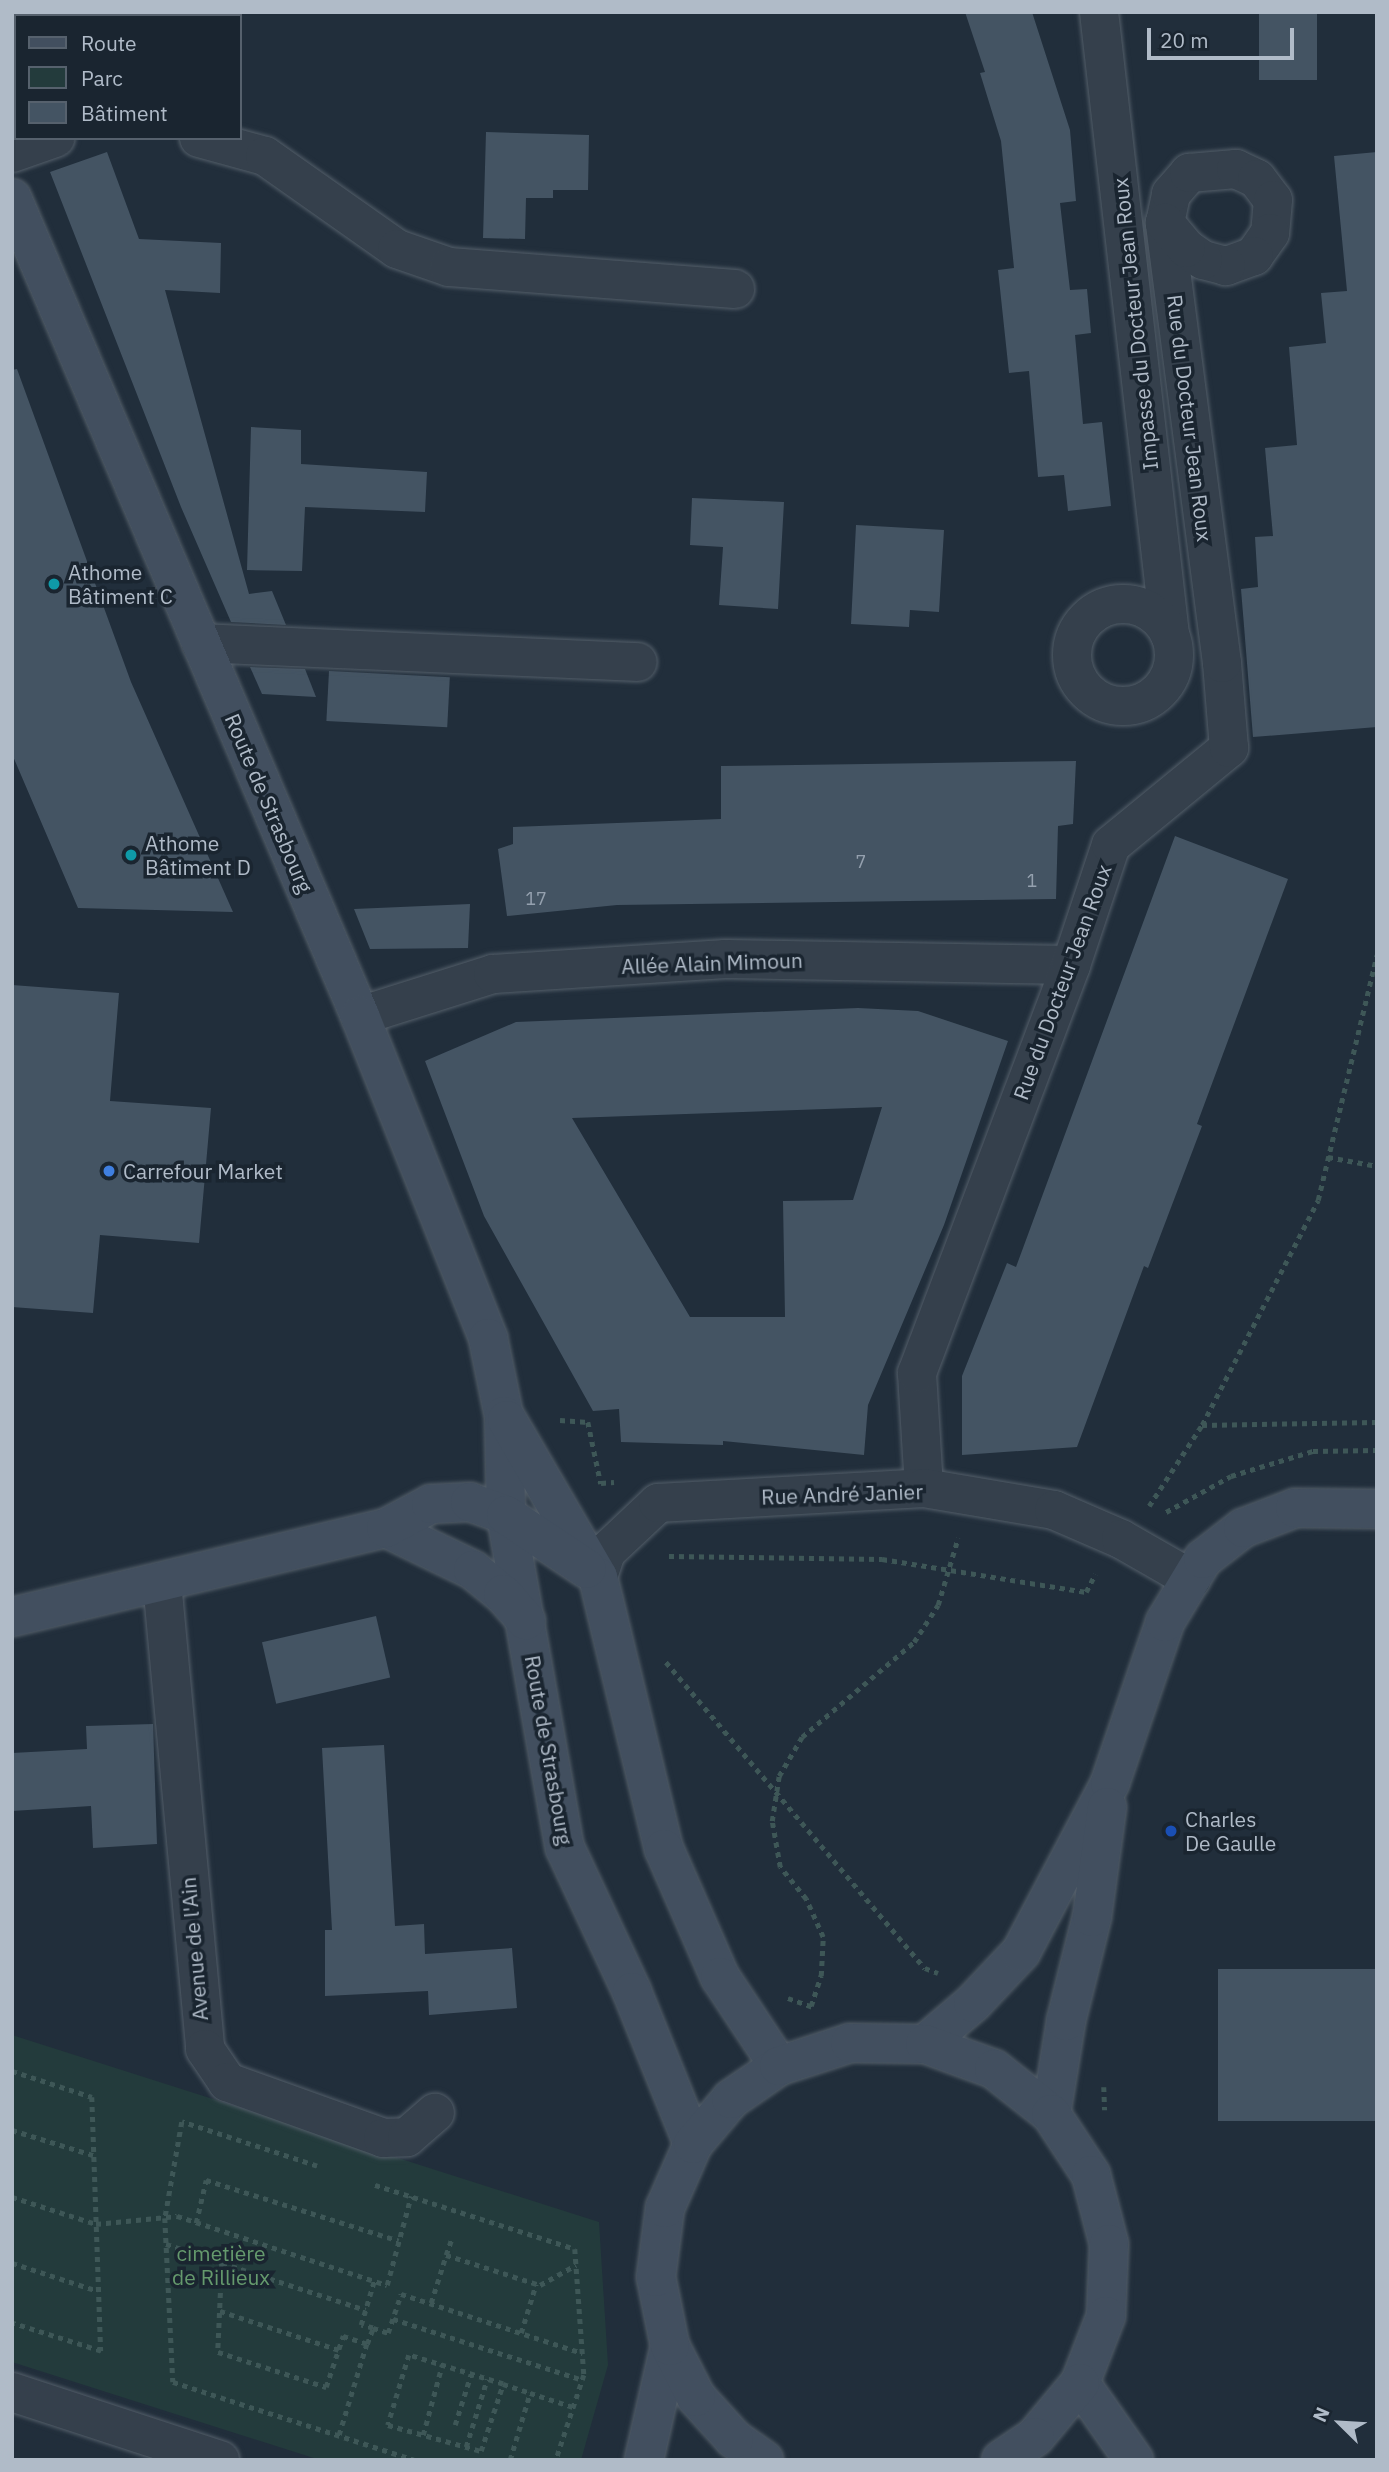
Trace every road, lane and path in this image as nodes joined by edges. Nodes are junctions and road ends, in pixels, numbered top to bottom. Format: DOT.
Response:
graph roads {
  1 [pos="1098,12"];
  2 [pos="49,140"];
  3 [pos="206,140"];
  4 [pos="12,153"];
  5 [pos="12,198"];
  6 [pos="1165,223"];
  7 [pos="735,289"];
  8 [pos="1170,635"];
  9 [pos="201,643"];
  10 [pos="638,662"];
  11 [pos="1377,955"];
  12 [pos="1071,965"];
  13 [pos="1374,978"];
  14 [pos="360,1016"];
  15 [pos="1328,1157"];
  16 [pos="1377,1166"];
  17 [pos="504,1416"];
  18 [pos="1377,1422"];
  19 [pos="1202,1425"];
  20 [pos="1377,1450"];
  21 [pos="924,1488"];
  22 [pos="969,1495"];
  23 [pos="1377,1509"];
  24 [pos="1162,1514"];
  25 [pos="506,1515"];
  26 [pos="1143,1515"];
  27 [pos="386,1528"];
  28 [pos="1100,1564"];
  29 [pos="602,1565"];
  30 [pos="950,1570"];
  31 [pos="1191,1578"];
  32 [pos="162,1582"];
  33 [pos="12,1617"];
  34 [pos="526,1620"];
  35 [pos="661,1656"];
  36 [pos="1110,1783"];
  37 [pos="776,1794"];
  38 [pos="986,1990"];
  39 [pos="811,2007"];
  40 [pos="925,2044"];
  41 [pos="779,2066"];
  42 [pos="12,2071"];
  43 [pos="435,2113"];
  44 [pos="1051,2114"];
  45 [pos="12,2130"];
  46 [pos="694,2144"];
  47 [pos="93,2155"];
  48 [pos="322,2167"];
  49 [pos="373,2184"];
  50 [pos="411,2196"];
  51 [pos="12,2197"];
  52 [pos="165,2218"];
  53 [pos="196,2223"];
  54 [pos="96,2224"];
  55 [pos="452,2238"];
  56 [pos="399,2241"];
  57 [pos="166,2244"];
  58 [pos="446,2255"];
  59 [pos="12,2263"];
  60 [pos="222,2263"];
  61 [pos="576,2265"];
  62 [pos="374,2281"];
  63 [pos="536,2284"];
  64 [pos="98,2291"];
  65 [pos="431,2303"];
  66 [pos="366,2310"];
  67 [pos="220,2311"];
  68 [pos="393,2319"];
  69 [pos="12,2323"];
  70 [pos="373,2328"];
  71 [pos="521,2333"];
  72 [pos="367,2344"];
  73 [pos="670,2346"];
  74 [pos="339,2350"];
  75 [pos="583,2353"];
  76 [pos="442,2365"];
  77 [pos="471,2374"];
  78 [pos="487,2379"];
  79 [pos="583,2380"];
  80 [pos="1080,2383"];
  81 [pos="503,2384"];
  82 [pos="12,2392"];
  83 [pos="530,2393"];
  84 [pos="573,2407"];
  85 [pos="455,2426"];
  86 [pos="339,2435"];
  87 [pos="423,2435"];
  88 [pos="467,2447"];
  89 [pos="208,2458"];
  90 [pos="414,2460"];
  91 [pos="510,2460"];
  92 [pos="556,2460"];
  93 [pos="644,2460"];
  94 [pos="764,2460"];
  95 [pos="1001,2460"];
  96 [pos="1134,2460"];
  1 -- 8 [label="street, Impasse du Docteur Jean Roux"];
  2 -- 4 [label="street"];
  3 -- 7 [label="street"];
  5 -- 9 [label="main road, Route de Strasbourg"];
  6 -- 12 [label="street, Rue du Docteur Jean Roux"];
  9 -- 10 [label="street"];
  9 -- 14 [label="main road, Route de Strasbourg"];
  11 -- 13 [label="path"];
  12 -- 14 [label="street, Allée Alain Mimoun"];
  12 -- 21 [label="street, Rue du Docteur Jean Roux"];
  13 -- 15 [label="path"];
  14 -- 17 [label="main road, Route de Strasbourg"];
  15 -- 16 [label="path"];
  15 -- 19 [label="path"];
  17 -- 25 [label="main road, Route de Strasbourg"];
  17 -- 29 [label="main road, Route de Strasbourg"];
  18 -- 19 [label="path"];
  19 -- 26 [label="path"];
  20 -- 24 [label="path"];
  21 -- 22 [label="street, Rue André Janier"];
  21 -- 29 [label="street, Rue André Janier"];
  22 -- 30 [label="path"];
  22 -- 31 [label="street, Rue André Janier"];
  23 -- 31 [label="main road"];
  25 -- 27 [label="main road"];
  25 -- 29 [label="main road"];
  25 -- 34 [label="main road, Route de Strasbourg"];
  27 -- 32 [label="main road"];
  27 -- 34 [label="main road"];
  28 -- 30 [label="path"];
  29 -- 30 [label="path"];
  29 -- 41 [label="main road, Route de Strasbourg"];
  30 -- 37 [label="path"];
  31 -- 36 [label="main road"];
  32 -- 33 [label="main road"];
  32 -- 43 [label="street, Avenue de l'Ain"];
  34 -- 46 [label="main road, Route de Strasbourg"];
  35 -- 37 [label="path"];
  36 -- 38 [label="main road"];
  36 -- 44 [label="main road"];
  37 -- 38 [label="path"];
  37 -- 39 [label="path"];
  38 -- 40 [label="main road"];
  40 -- 41 [label="main road"];
  40 -- 44 [label="main road"];
  41 -- 46 [label="main road"];
  42 -- 47 [label="path"];
  44 -- 80 [label="main road"];
  45 -- 47 [label="path"];
  46 -- 73 [label="main road"];
  47 -- 54 [label="path"];
  48 -- 52 [label="path"];
  49 -- 50 [label="path"];
  50 -- 56 [label="path"];
  50 -- 61 [label="path"];
  51 -- 54 [label="path"];
  52 -- 53 [label="path"];
  52 -- 54 [label="path"];
  52 -- 57 [label="path"];
  53 -- 56 [label="path"];
  53 -- 62 [label="path"];
  54 -- 64 [label="path"];
  55 -- 58 [label="path"];
  56 -- 62 [label="path"];
  57 -- 60 [label="path"];
  57 -- 86 [label="path"];
  58 -- 63 [label="path"];
  58 -- 65 [label="path"];
  59 -- 64 [label="path"];
  60 -- 66 [label="path"];
  60 -- 67 [label="path"];
  61 -- 63 [label="path"];
  61 -- 75 [label="path"];
  62 -- 66 [label="path"];
  63 -- 71 [label="path"];
  64 -- 69 [label="path"];
  65 -- 68 [label="path"];
  65 -- 71 [label="path"];
  66 -- 70 [label="path"];
  67 -- 74 [label="path"];
  67 -- 74 [label="path"];
  68 -- 70 [label="path"];
  68 -- 79 [label="path"];
  70 -- 72 [label="path"];
  71 -- 75 [label="path"];
  72 -- 74 [label="path"];
  72 -- 86 [label="path"];
  73 -- 93 [label="main road"];
  73 -- 94 [label="main road"];
  75 -- 79 [label="path"];
  76 -- 77 [label="path"];
  76 -- 87 [label="path"];
  76 -- 87 [label="path"];
  77 -- 78 [label="path"];
  77 -- 85 [label="path"];
  78 -- 81 [label="path"];
  78 -- 88 [label="path"];
  79 -- 84 [label="path"];
  80 -- 95 [label="main road"];
  80 -- 96 [label="main road"];
  81 -- 83 [label="path"];
  81 -- 88 [label="path"];
  82 -- 89 [label="street"];
  83 -- 84 [label="path"];
  83 -- 91 [label="path"];
  84 -- 92 [label="path"];
  86 -- 90 [label="path"];
  87 -- 88 [label="path"];
}
